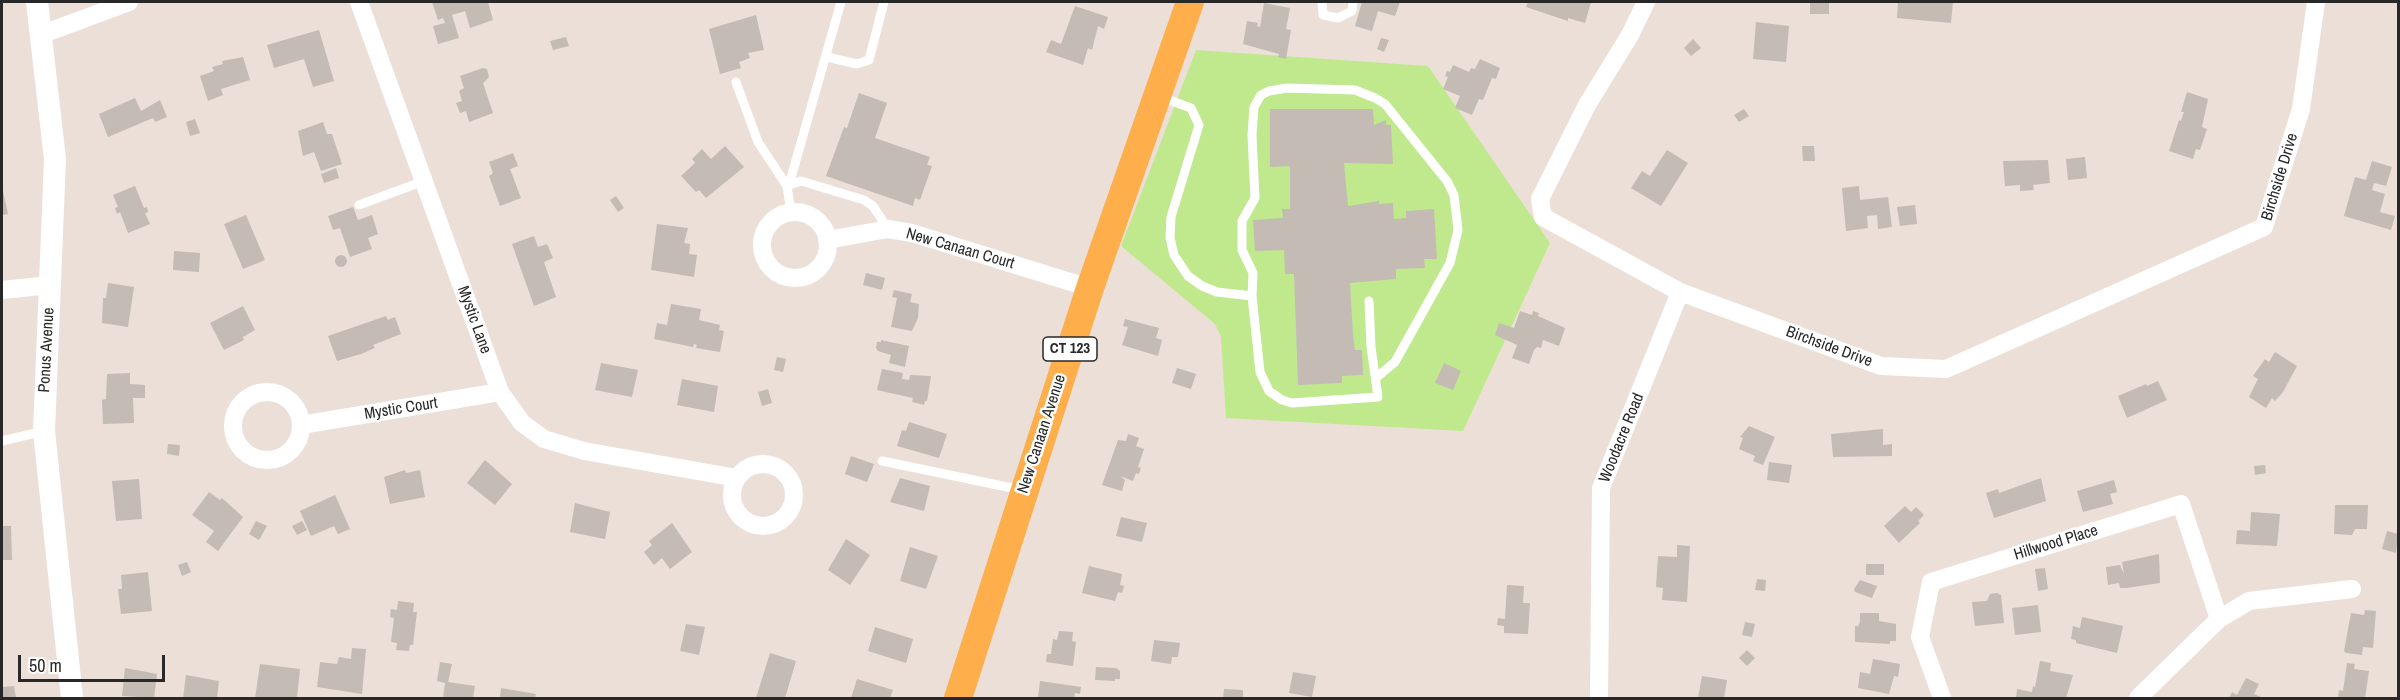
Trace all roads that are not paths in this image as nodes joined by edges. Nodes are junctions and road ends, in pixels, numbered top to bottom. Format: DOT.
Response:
graph roads {
  1 [pos="37,2"];
  2 [pos="129,2"];
  3 [pos="359,2"];
  4 [pos="841,2"];
  5 [pos="884,2"];
  6 [pos="1190,2"];
  7 [pos="1322,2"];
  8 [pos="1353,2"];
  9 [pos="1646,2"];
  10 [pos="2316,2"];
  11 [pos="40,35"];
  12 [pos="827,57"];
  13 [pos="736,82"];
  14 [pos="1156,96"];
  15 [pos="424,181"];
  16 [pos="788,185"];
  17 [pos="359,205"];
  18 [pos="791,212"];
  19 [pos="888,229"];
  20 [pos="827,240"];
  21 [pos="50,285"];
  22 [pos="1090,288"];
  23 [pos="2,290"];
  24 [pos="1680,292"];
  25 [pos="1252,296"];
  26 [pos="1369,301"];
  27 [pos="1377,377"];
  28 [pos="500,392"];
  29 [pos="301,425"];
  30 [pos="44,431"];
  31 [pos="2,441"];
  32 [pos="882,461"];
  33 [pos="737,478"];
  34 [pos="1024,490"];
  35 [pos="2352,590"];
  36 [pos="2219,619"];
  37 [pos="72,699"];
  38 [pos="958,699"];
  39 [pos="1599,699"];
  40 [pos="1942,699"];
  41 [pos="2138,699"];
  1 -- 11 [label="street, Ponus Avenue"];
  2 -- 11 [label="street"];
  3 -- 15 [label="street, Mystic Lane"];
  4 -- 12 [label="lane"];
  5 -- 12 [label="lane"];
  6 -- 14 [label="main road, New Canaan Avenue / CT 123"];
  7 -- 8 [label="lane"];
  9 -- 24 [label="street, Birchside Drive"];
  10 -- 24 [label="street, Birchside Drive"];
  11 -- 21 [label="street, Ponus Avenue"];
  12 -- 16 [label="lane"];
  13 -- 16 [label="lane"];
  14 -- 22 [label="main road, New Canaan Avenue / CT 123"];
  14 -- 25 [label="lane"];
  15 -- 17 [label="lane"];
  15 -- 28 [label="street, Mystic Lane"];
  16 -- 18 [label="lane"];
  16 -- 19 [label="lane"];
  18 -- 20 [label="street"];
  18 -- 20 [label="street"];
  19 -- 20 [label="street, New Canaan Court"];
  19 -- 22 [label="street, New Canaan Court"];
  21 -- 23 [label="street"];
  21 -- 30 [label="street, Ponus Avenue"];
  22 -- 34 [label="main road, New Canaan Avenue / CT 123"];
  24 -- 39 [label="street, Woodacre Road"];
  25 -- 27 [label="lane"];
  25 -- 27 [label="lane"];
  26 -- 27 [label="lane"];
  28 -- 29 [label="street, Mystic Court"];
  28 -- 33 [label="street, Mystic Lane"];
  30 -- 31 [label="lane"];
  30 -- 37 [label="street, Ponus Avenue"];
  32 -- 34 [label="lane"];
  34 -- 38 [label="main road, New Canaan Avenue / CT 123"];
  35 -- 36 [label="street"];
  36 -- 40 [label="street, Hillwood Place"];
  36 -- 41 [label="street"];
}
